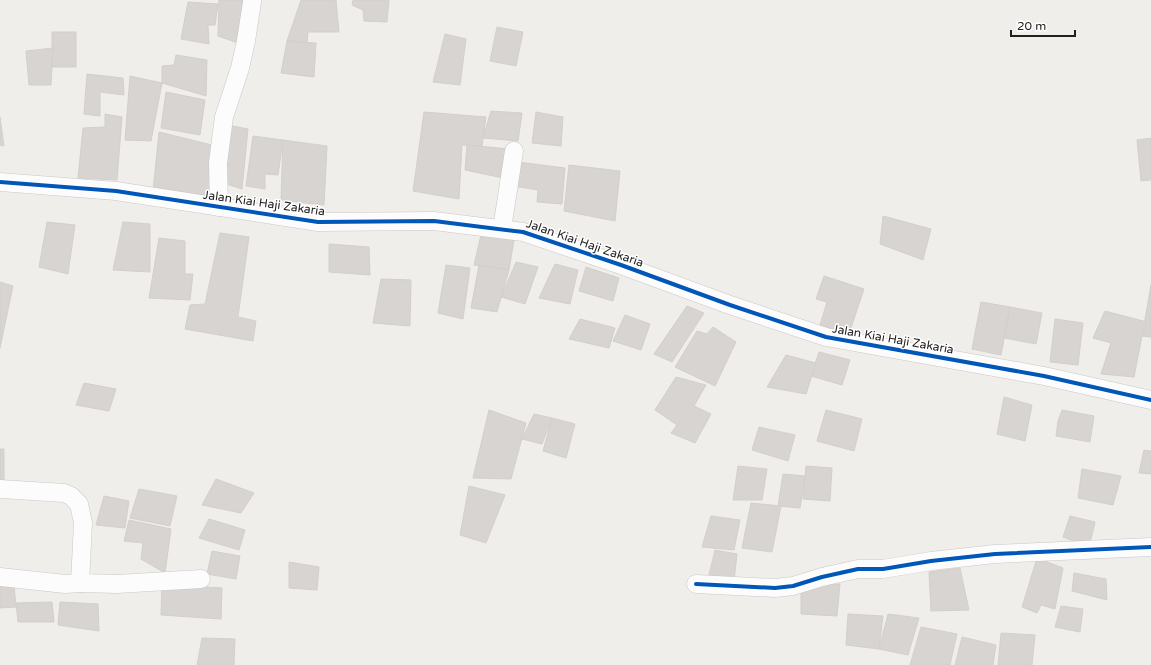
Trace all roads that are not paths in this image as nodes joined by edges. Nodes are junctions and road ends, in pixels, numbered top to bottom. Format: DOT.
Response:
graph roads {
  1 [pos="252,2"];
  2 [pos="514,151"];
  3 [pos="0,182"];
  4 [pos="219,207"];
  5 [pos="502,229"];
  6 [pos="1151,400"];
  7 [pos="0,489"];
  8 [pos="1151,547"];
  9 [pos="0,577"];
  10 [pos="201,579"];
  11 [pos="80,583"];
  12 [pos="696,584"];
  1 -- 4 [label="street"];
  2 -- 5 [label="street"];
  3 -- 4 [label="street, Jalan Kiai Haji Zakaria"];
  4 -- 5 [label="street, Jalan Kiai Haji Zakaria"];
  5 -- 6 [label="street, Jalan Kiai Haji Zakaria"];
  7 -- 11 [label="street"];
  8 -- 12 [label="street"];
  9 -- 11 [label="street"];
  10 -- 11 [label="street"];
}
